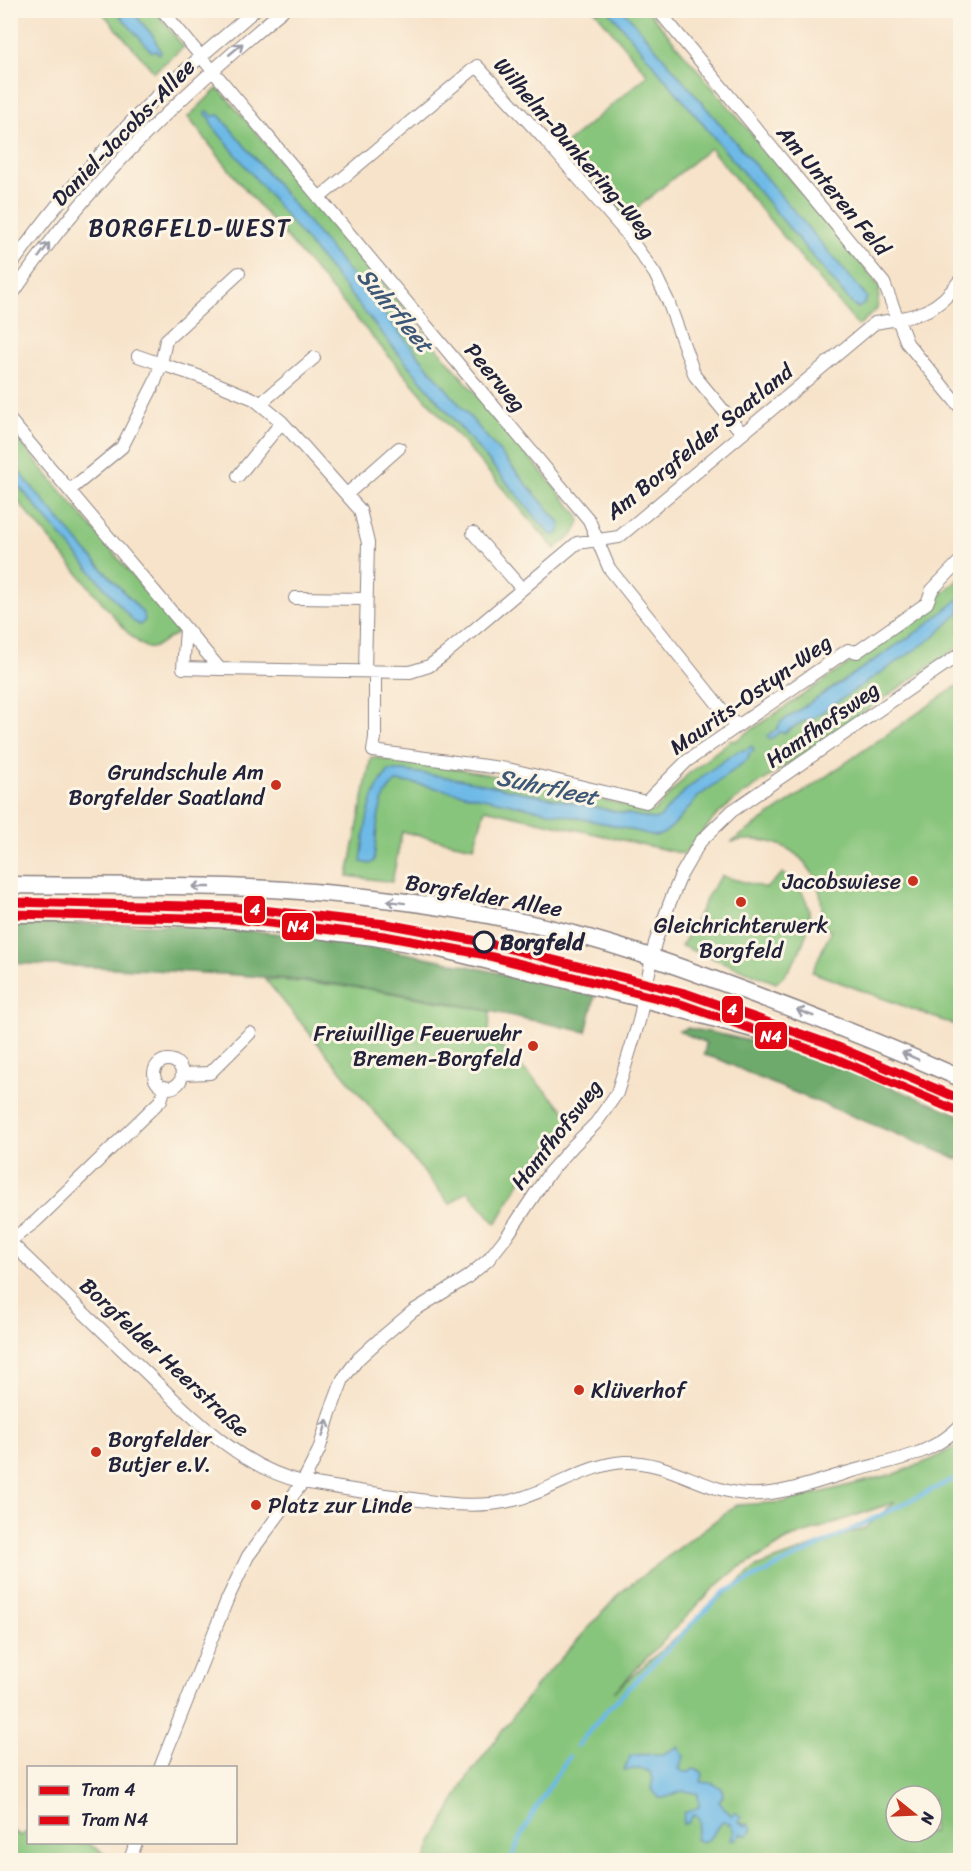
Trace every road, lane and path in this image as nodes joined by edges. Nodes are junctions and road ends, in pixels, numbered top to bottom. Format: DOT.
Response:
graph roads {
  1 [pos="162,10"];
  2 [pos="255,10"];
  3 [pos="283,10"];
  4 [pos="658,10"];
  5 [pos="206,64"];
  6 [pos="319,198"];
  7 [pos="10,267"];
  8 [pos="239,273"];
  9 [pos="960,280"];
  10 [pos="10,298"];
  11 [pos="900,319"];
  12 [pos="138,356"];
  13 [pos="314,358"];
  14 [pos="161,364"];
  15 [pos="260,404"];
  16 [pos="960,407"];
  17 [pos="10,420"];
  18 [pos="282,422"];
  19 [pos="742,433"];
  20 [pos="399,448"];
  21 [pos="238,476"];
  22 [pos="70,490"];
  23 [pos="347,494"];
  24 [pos="473,533"];
  25 [pos="597,540"];
  26 [pos="960,561"];
  27 [pos="522,589"];
  28 [pos="295,598"];
  29 [pos="366,599"];
  30 [pos="186,630"];
  31 [pos="960,654"];
  32 [pos="220,669"];
  33 [pos="370,672"];
  34 [pos="739,724"];
  35 [pos="10,885"];
  36 [pos="10,914"];
  37 [pos="654,958"];
  38 [pos="644,999"];
  39 [pos="249,1033"];
  40 [pos="182,1074"];
  41 [pos="960,1078"];
  42 [pos="165,1087"];
  43 [pos="960,1107"];
  44 [pos="10,1242"];
  45 [pos="960,1426"];
  46 [pos="303,1482"];
  47 [pos="160,1766"];
  48 [pos="135,1844"];
  49 [pos="130,1860"];
  1 -- 5 [label="street, Peerweg"];
  2 -- 5 [label="street, Daniel-Jacobs-Allee"];
  5 -- 3 [label="street, Daniel-Jacobs-Allee, one-way"];
  4 -- 11 [label="street, Am Unteren Feld"];
  5 -- 6 [label="street, Peerweg"];
  5 -- 7 [label="street, Daniel-Jacobs-Allee"];
  10 -- 5 [label="street, Daniel-Jacobs-Allee, one-way"];
  6 -- 19 [label="street, Wilhelm-Dunkering-Weg"];
  6 -- 25 [label="street, Peerweg"];
  8 -- 14 [label="street"];
  9 -- 11 [label="street, Am Borgfelder Saatland"];
  11 -- 16 [label="street, Am Unteren Feld"];
  11 -- 19 [label="street, Am Borgfelder Saatland"];
  12 -- 14 [label="street"];
  13 -- 15 [label="street"];
  14 -- 15 [label="street"];
  14 -- 22 [label="street"];
  15 -- 18 [label="street"];
  17 -- 22 [label="street"];
  18 -- 21 [label="street"];
  18 -- 23 [label="street"];
  19 -- 25 [label="street, Am Borgfelder Saatland"];
  20 -- 23 [label="street"];
  22 -- 30 [label="street"];
  23 -- 29 [label="street"];
  24 -- 27 [label="street"];
  25 -- 27 [label="street, Am Borgfelder Saatland"];
  25 -- 34 [label="street, Peerweg"];
  26 -- 34 [label="street, Maurits-Ostyn-Weg"];
  27 -- 33 [label="street, Am Borgfelder Saatland"];
  28 -- 29 [label="street"];
  29 -- 33 [label="street"];
  30 -- 32 [label="street"];
  30 -- 32 [label="street, Am Borgfelder Saatland"];
  31 -- 37 [label="street, Hamfhofsweg"];
  32 -- 33 [label="street, Am Borgfelder Saatland"];
  33 -- 34 [label="street, Maurits-Ostyn-Weg"];
  37 -- 35 [label="main road, Borgfelder Allee, one-way"];
  36 -- 38 [label="main road"];
  37 -- 38 [label="street, Hamfhofsweg"];
  41 -- 37 [label="main road, Borgfelder Allee, one-way"];
  38 -- 43 [label="main road"];
  46 -- 38 [label="street, Hamfhofsweg, one-way"];
  39 -- 40 [label="street"];
  40 -- 42 [label="street"];
  40 -- 42 [label="street"];
  42 -- 44 [label="street"];
  44 -- 46 [label="street, Borgfelder Heerstraße"];
  45 -- 46 [label="street, Borgfelder Heerstraße"];
  46 -- 47 [label="street, Hamfhofsweg"];
  48 -- 49 [label="street"];
}
